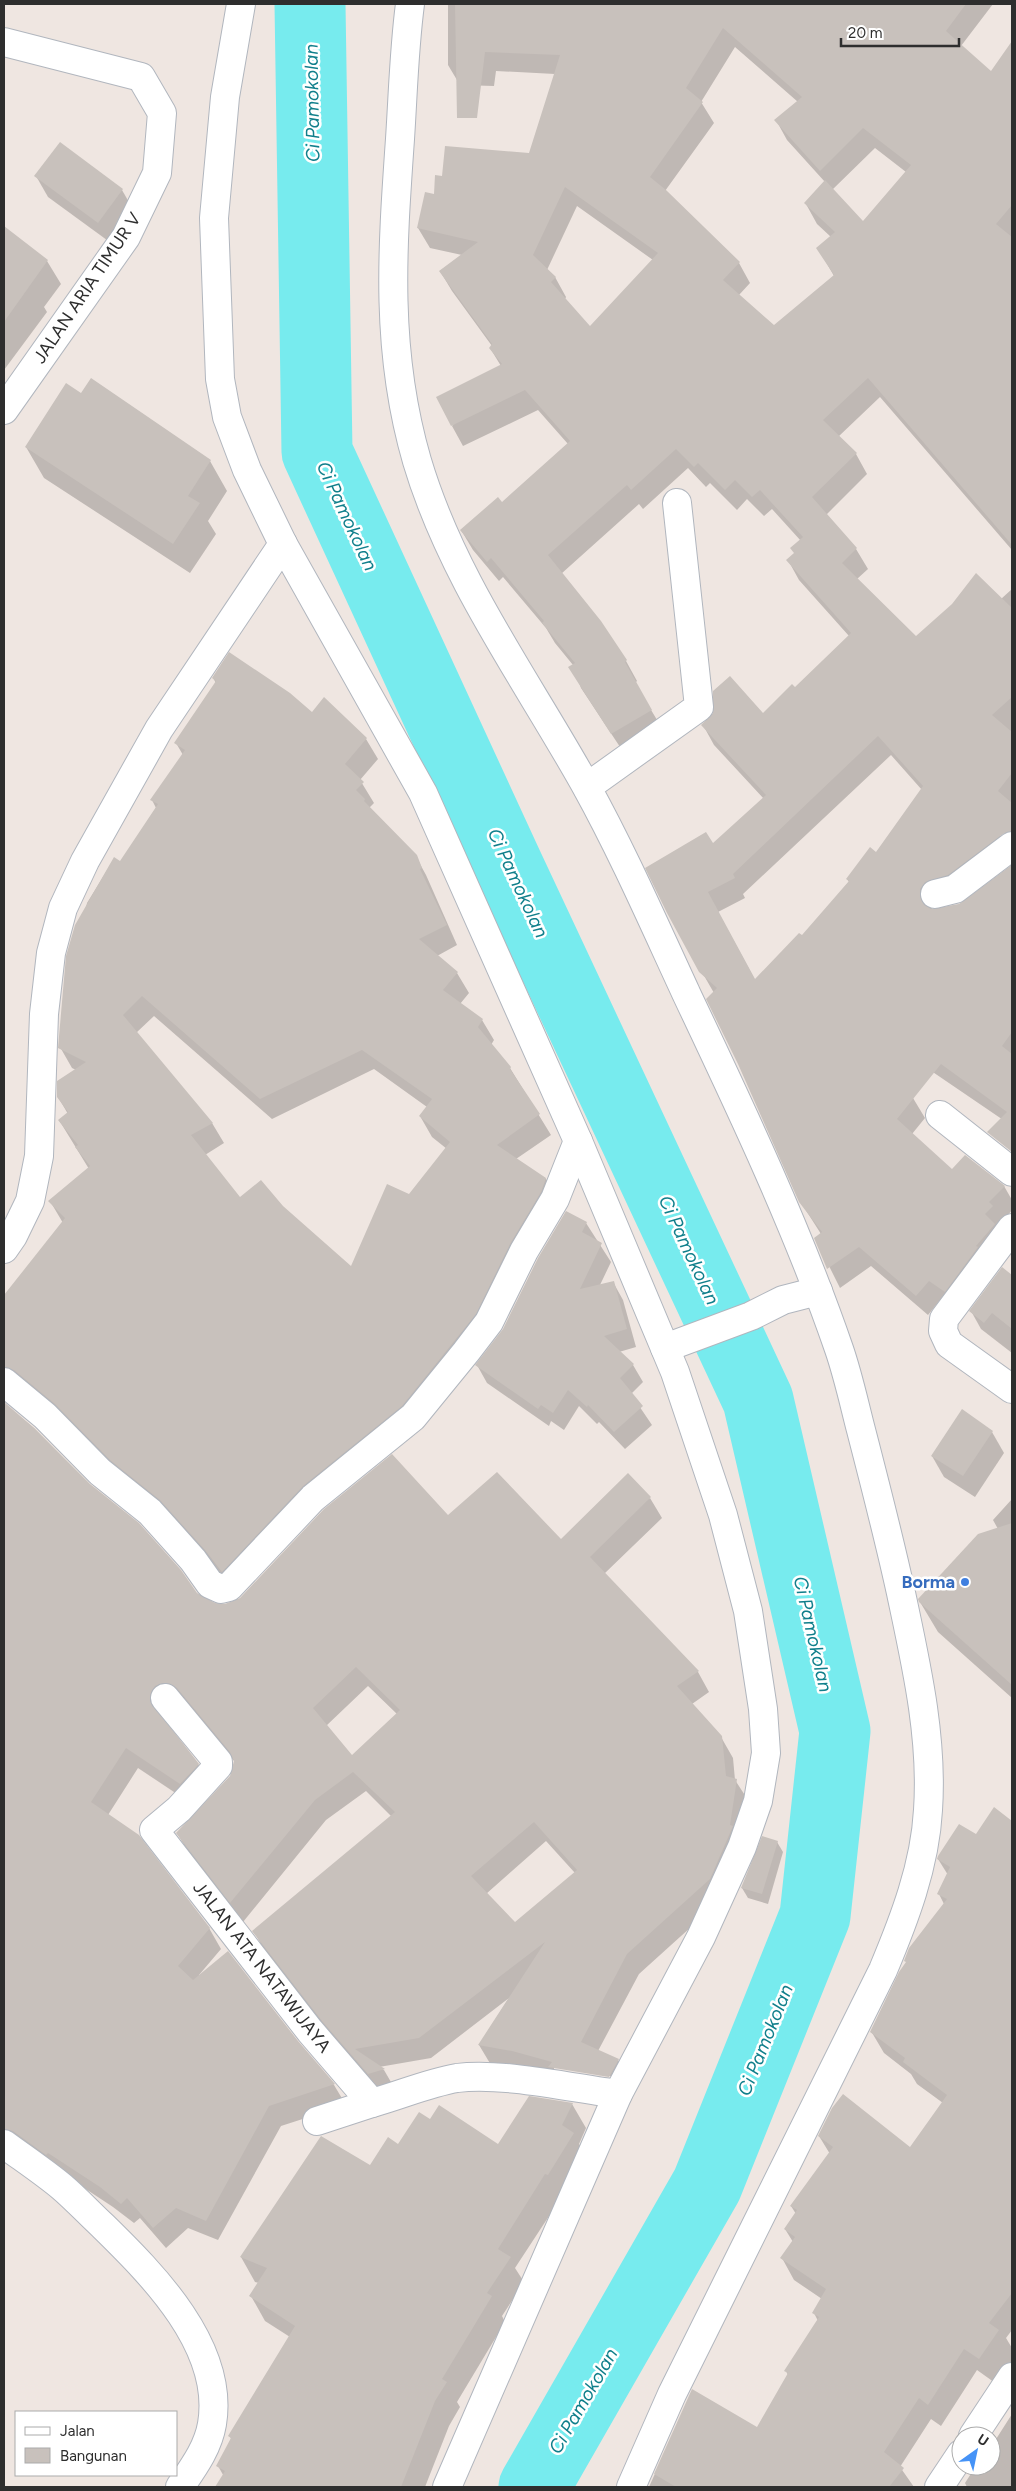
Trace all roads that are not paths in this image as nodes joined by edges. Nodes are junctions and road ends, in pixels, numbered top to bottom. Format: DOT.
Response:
graph roads {
  1 [pos="241,4"];
  2 [pos="410,4"];
  3 [pos="4,42"];
  4 [pos="4,410"];
  5 [pos="677,504"];
  6 [pos="283,544"];
  7 [pos="586,787"];
  8 [pos="1012,846"];
  9 [pos="935,894"];
  10 [pos="940,1115"];
  11 [pos="578,1141"];
  12 [pos="1012,1172"];
  13 [pos="1012,1228"];
  14 [pos="8,1232"];
  15 [pos="818,1291"];
  16 [pos="665,1348"];
  17 [pos="4,1382"];
  18 [pos="1012,1389"];
  19 [pos="165,1698"];
  20 [pos="618,2094"];
  21 [pos="372,2103"];
  22 [pos="317,2121"];
  23 [pos="4,2144"];
  24 [pos="1012,2379"];
  25 [pos="980,2426"];
  26 [pos="951,2469"];
  27 [pos="180,2487"];
  28 [pos="447,2487"];
  29 [pos="631,2487"];
  30 [pos="939,2487"];
  1 -- 6 [label="street"];
  2 -- 7 [label="street"];
  3 -- 4 [label="street, JALAN ARIA TIMUR V"];
  5 -- 7 [label="street"];
  6 -- 11 [label="street"];
  6 -- 14 [label="street"];
  7 -- 15 [label="street"];
  8 -- 9 [label="street"];
  10 -- 12 [label="street"];
  11 -- 16 [label="street"];
  11 -- 17 [label="street"];
  13 -- 18 [label="street"];
  15 -- 16 [label="street"];
  15 -- 29 [label="street"];
  16 -- 20 [label="street"];
  19 -- 21 [label="street, JALAN ATA NATAWIJAYA"];
  20 -- 21 [label="street"];
  20 -- 28 [label="street"];
  21 -- 22 [label="street"];
  23 -- 27 [label="street"];
  24 -- 25 [label="street"];
  26 -- 30 [label="street"];
}
